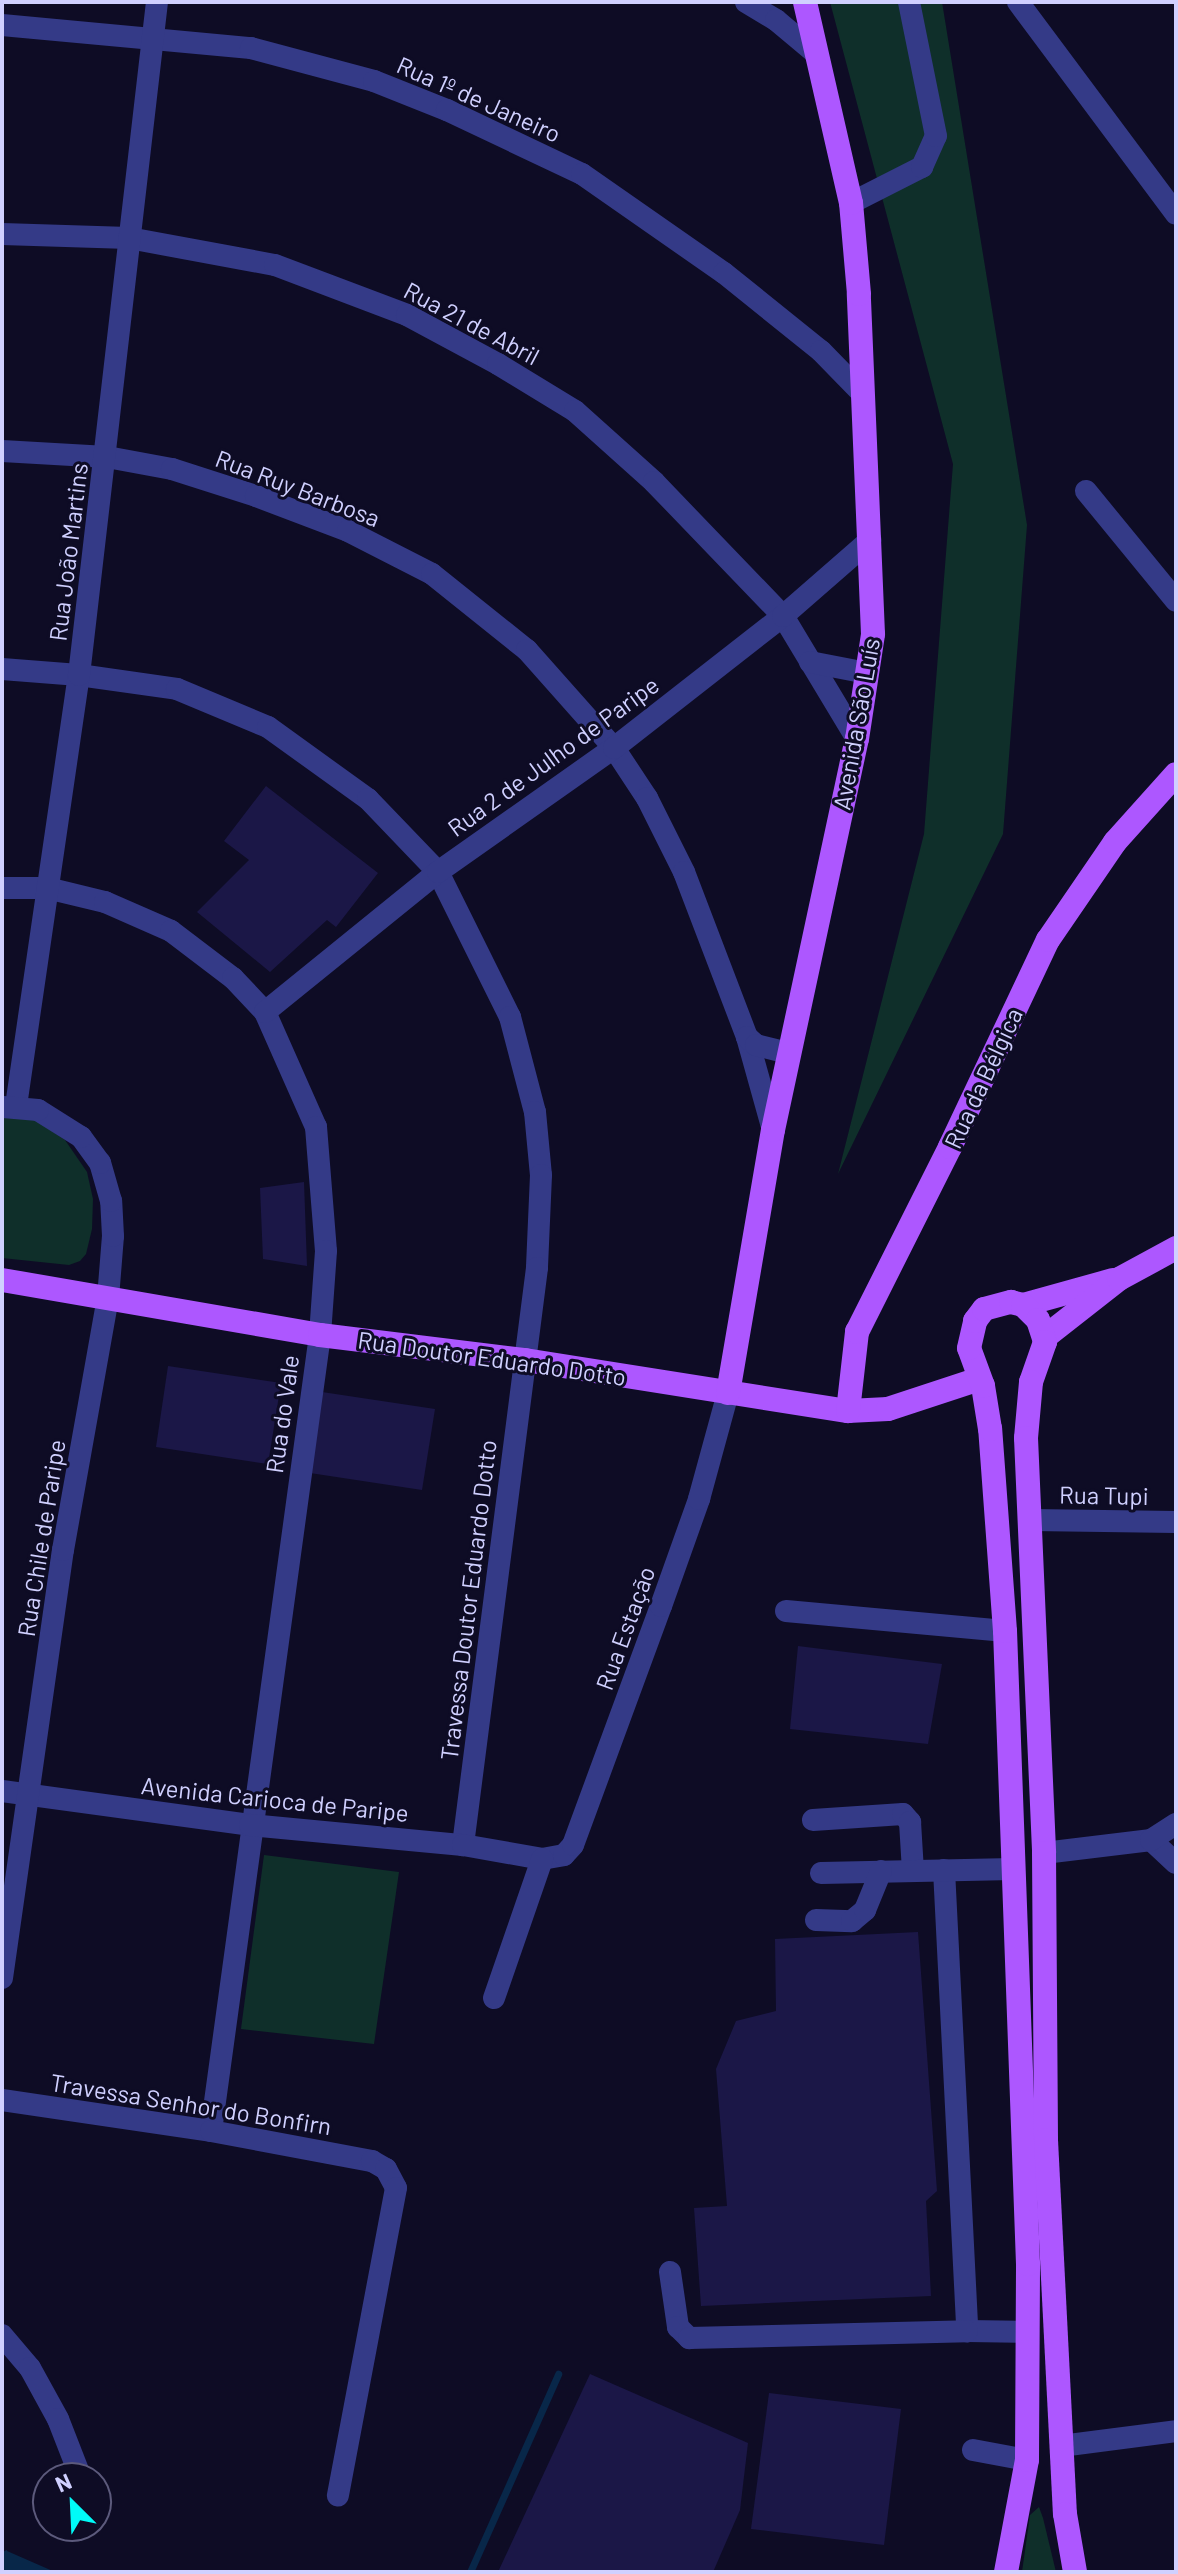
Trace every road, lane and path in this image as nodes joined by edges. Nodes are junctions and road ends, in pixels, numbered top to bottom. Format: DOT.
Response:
graph roads {
  1 [pos="157,2"];
  2 [pos="746,2"];
  3 [pos="805,2"];
  4 [pos="909,2"];
  5 [pos="1018,2"];
  6 [pos="2,25"];
  7 [pos="153,36"];
  8 [pos="814,52"];
  9 [pos="851,203"];
  10 [pos="1176,214"];
  11 [pos="2,234"];
  12 [pos="129,238"];
  13 [pos="862,393"];
  14 [pos="2,451"];
  15 [pos="107,457"];
  16 [pos="1086,491"];
  17 [pos="870,540"];
  18 [pos="1176,601"];
  19 [pos="783,616"];
  20 [pos="810,662"];
  21 [pos="2,669"];
  22 [pos="867,673"];
  23 [pos="79,675"];
  24 [pos="857,739"];
  25 [pos="614,748"];
  26 [pos="1176,774"];
  27 [pos="438,872"];
  28 [pos="2,888"];
  29 [pos="47,888"];
  30 [pos="265,1012"];
  31 [pos="747,1037"];
  32 [pos="789,1053"];
  33 [pos="9,1107"];
  34 [pos="773,1130"];
  35 [pos="1176,1248"];
  36 [pos="1119,1279"];
  37 [pos="2,1280"];
  38 [pos="108,1298"];
  39 [pos="1023,1305"];
  40 [pos="320,1335"];
  41 [pos="1045,1337"];
  42 [pos="525,1360"];
  43 [pos="979,1379"];
  44 [pos="728,1393"];
  45 [pos="848,1411"];
  46 [pos="1031,1520"];
  47 [pos="1176,1522"];
  48 [pos="786,1611"];
  49 [pos="1005,1631"];
  50 [pos="2,1791"];
  51 [pos="29,1795"];
  52 [pos="813,1820"];
  53 [pos="1176,1824"];
  54 [pos="250,1825"];
  55 [pos="1151,1840"];
  56 [pos="463,1845"];
  57 [pos="1044,1853"];
  58 [pos="542,1859"];
  59 [pos="1176,1863"];
  60 [pos="1013,1869"];
  61 [pos="944,1870"];
  62 [pos="881,1871"];
  63 [pos="913,1871"];
  64 [pos="821,1873"];
  65 [pos="816,1920"];
  66 [pos="2,1978"];
  67 [pos="494,1998"];
  68 [pos="2,2100"];
  69 [pos="211,2131"];
  70 [pos="670,2272"];
  71 [pos="967,2331"];
  72 [pos="1028,2332"];
  73 [pos="2,2335"];
  74 [pos="1176,2431"];
  75 [pos="1061,2446"];
  76 [pos="973,2450"];
  77 [pos="1027,2460"];
  78 [pos="74,2462"];
  79 [pos="338,2496"];
  80 [pos="1006,2572"];
  81 [pos="1075,2572"];
  1 -- 7 [label="street, Rua João Martins"];
  2 -- 8 [label="street"];
  3 -- 8 [label="main road, Avenida São Luís"];
  4 -- 9 [label="street"];
  5 -- 10 [label="street"];
  6 -- 7 [label="street, Rua 1º de Janeiro"];
  7 -- 12 [label="street, Rua João Martins"];
  7 -- 13 [label="street, Rua 1º de Janeiro"];
  8 -- 9 [label="main road, Avenida São Luís"];
  9 -- 13 [label="main road, Avenida São Luís"];
  11 -- 12 [label="street, Rua 21 de Abril"];
  12 -- 15 [label="street, Rua João Martins"];
  12 -- 19 [label="street, Rua 21 de Abril"];
  13 -- 17 [label="main road, Avenida São Luís"];
  14 -- 15 [label="street, Rua Ruy Barbosa"];
  15 -- 23 [label="street, Rua João Martins"];
  15 -- 25 [label="street, Rua Ruy Barbosa"];
  16 -- 18 [label="street"];
  17 -- 19 [label="street, Rua 2 de Julho de Paripe"];
  17 -- 22 [label="main road, Avenida São Luís"];
  19 -- 20 [label="street, Rua 21 de Abril"];
  19 -- 25 [label="street, Rua 2 de Julho de Paripe"];
  20 -- 22 [label="street"];
  20 -- 24 [label="street, Rua 21 de Abril"];
  21 -- 23 [label="street, Travessa Doutor Eduardo Dotto"];
  22 -- 24 [label="main road, Avenida São Luís"];
  23 -- 27 [label="street, Travessa Doutor Eduardo Dotto"];
  23 -- 29 [label="street, Rua João Martins"];
  24 -- 32 [label="main road, Avenida São Luís"];
  25 -- 27 [label="street, Rua 2 de Julho de Paripe"];
  25 -- 31 [label="street, Rua Ruy Barbosa"];
  26 -- 45 [label="main road, Rua da Bélgica"];
  27 -- 30 [label="street, Rua 2 de Julho de Paripe"];
  27 -- 42 [label="street, Travessa Doutor Eduardo Dotto"];
  28 -- 29 [label="street, Rua do Vale"];
  29 -- 30 [label="street, Rua do Vale"];
  29 -- 33 [label="street, Rua João Martins"];
  30 -- 40 [label="street, Rua do Vale"];
  31 -- 32 [label="street"];
  31 -- 34 [label="street, Rua Ruy Barbosa"];
  32 -- 34 [label="main road, Avenida São Luís"];
  33 -- 38 [label="street, Rua Chile de Paripe"];
  34 -- 44 [label="main road, Avenida São Luís"];
  35 -- 36 [label="main road"];
  36 -- 39 [label="main road"];
  36 -- 41 [label="main road"];
  37 -- 38 [label="main road, Rua Doutor Eduardo Dotto"];
  38 -- 40 [label="main road, Rua Doutor Eduardo Dotto"];
  38 -- 51 [label="street, Rua Chile de Paripe"];
  39 -- 41 [label="main road"];
  39 -- 43 [label="main road"];
  40 -- 42 [label="main road, Rua Doutor Eduardo Dotto"];
  40 -- 54 [label="street, Rua do Vale"];
  41 -- 46 [label="main road"];
  42 -- 44 [label="main road, Rua Doutor Eduardo Dotto"];
  42 -- 56 [label="street, Travessa Doutor Eduardo Dotto"];
  43 -- 45 [label="main road, Rua Doutor Eduardo Dotto"];
  43 -- 49 [label="main road"];
  44 -- 45 [label="main road, Rua Doutor Eduardo Dotto"];
  44 -- 58 [label="street, Rua Estação"];
  46 -- 47 [label="street, Rua Tupi"];
  46 -- 57 [label="main road"];
  48 -- 49 [label="street"];
  49 -- 60 [label="main road"];
  50 -- 51 [label="street, Avenida Carioca de Paripe"];
  51 -- 54 [label="street, Avenida Carioca de Paripe"];
  51 -- 66 [label="street, Rua Chile de Paripe"];
  52 -- 63 [label="street"];
  53 -- 55 [label="street"];
  54 -- 56 [label="street, Avenida Carioca de Paripe"];
  54 -- 69 [label="street, Rua do Vale"];
  55 -- 57 [label="street"];
  55 -- 59 [label="street"];
  56 -- 58 [label="street, Avenida Carioca de Paripe"];
  57 -- 75 [label="main road"];
  58 -- 67 [label="street"];
  60 -- 61 [label="street"];
  60 -- 72 [label="main road"];
  61 -- 63 [label="street"];
  61 -- 71 [label="street"];
  62 -- 63 [label="street"];
  62 -- 64 [label="street"];
  62 -- 65 [label="street"];
  68 -- 69 [label="street, Travessa Senhor do Bonfirn"];
  69 -- 79 [label="street, Travessa Senhor do Bonfirn"];
  70 -- 71 [label="street"];
  71 -- 72 [label="street"];
  72 -- 77 [label="main road"];
  73 -- 78 [label="street"];
  74 -- 75 [label="street"];
  75 -- 81 [label="main road"];
  76 -- 77 [label="street"];
  77 -- 80 [label="main road"];
}
